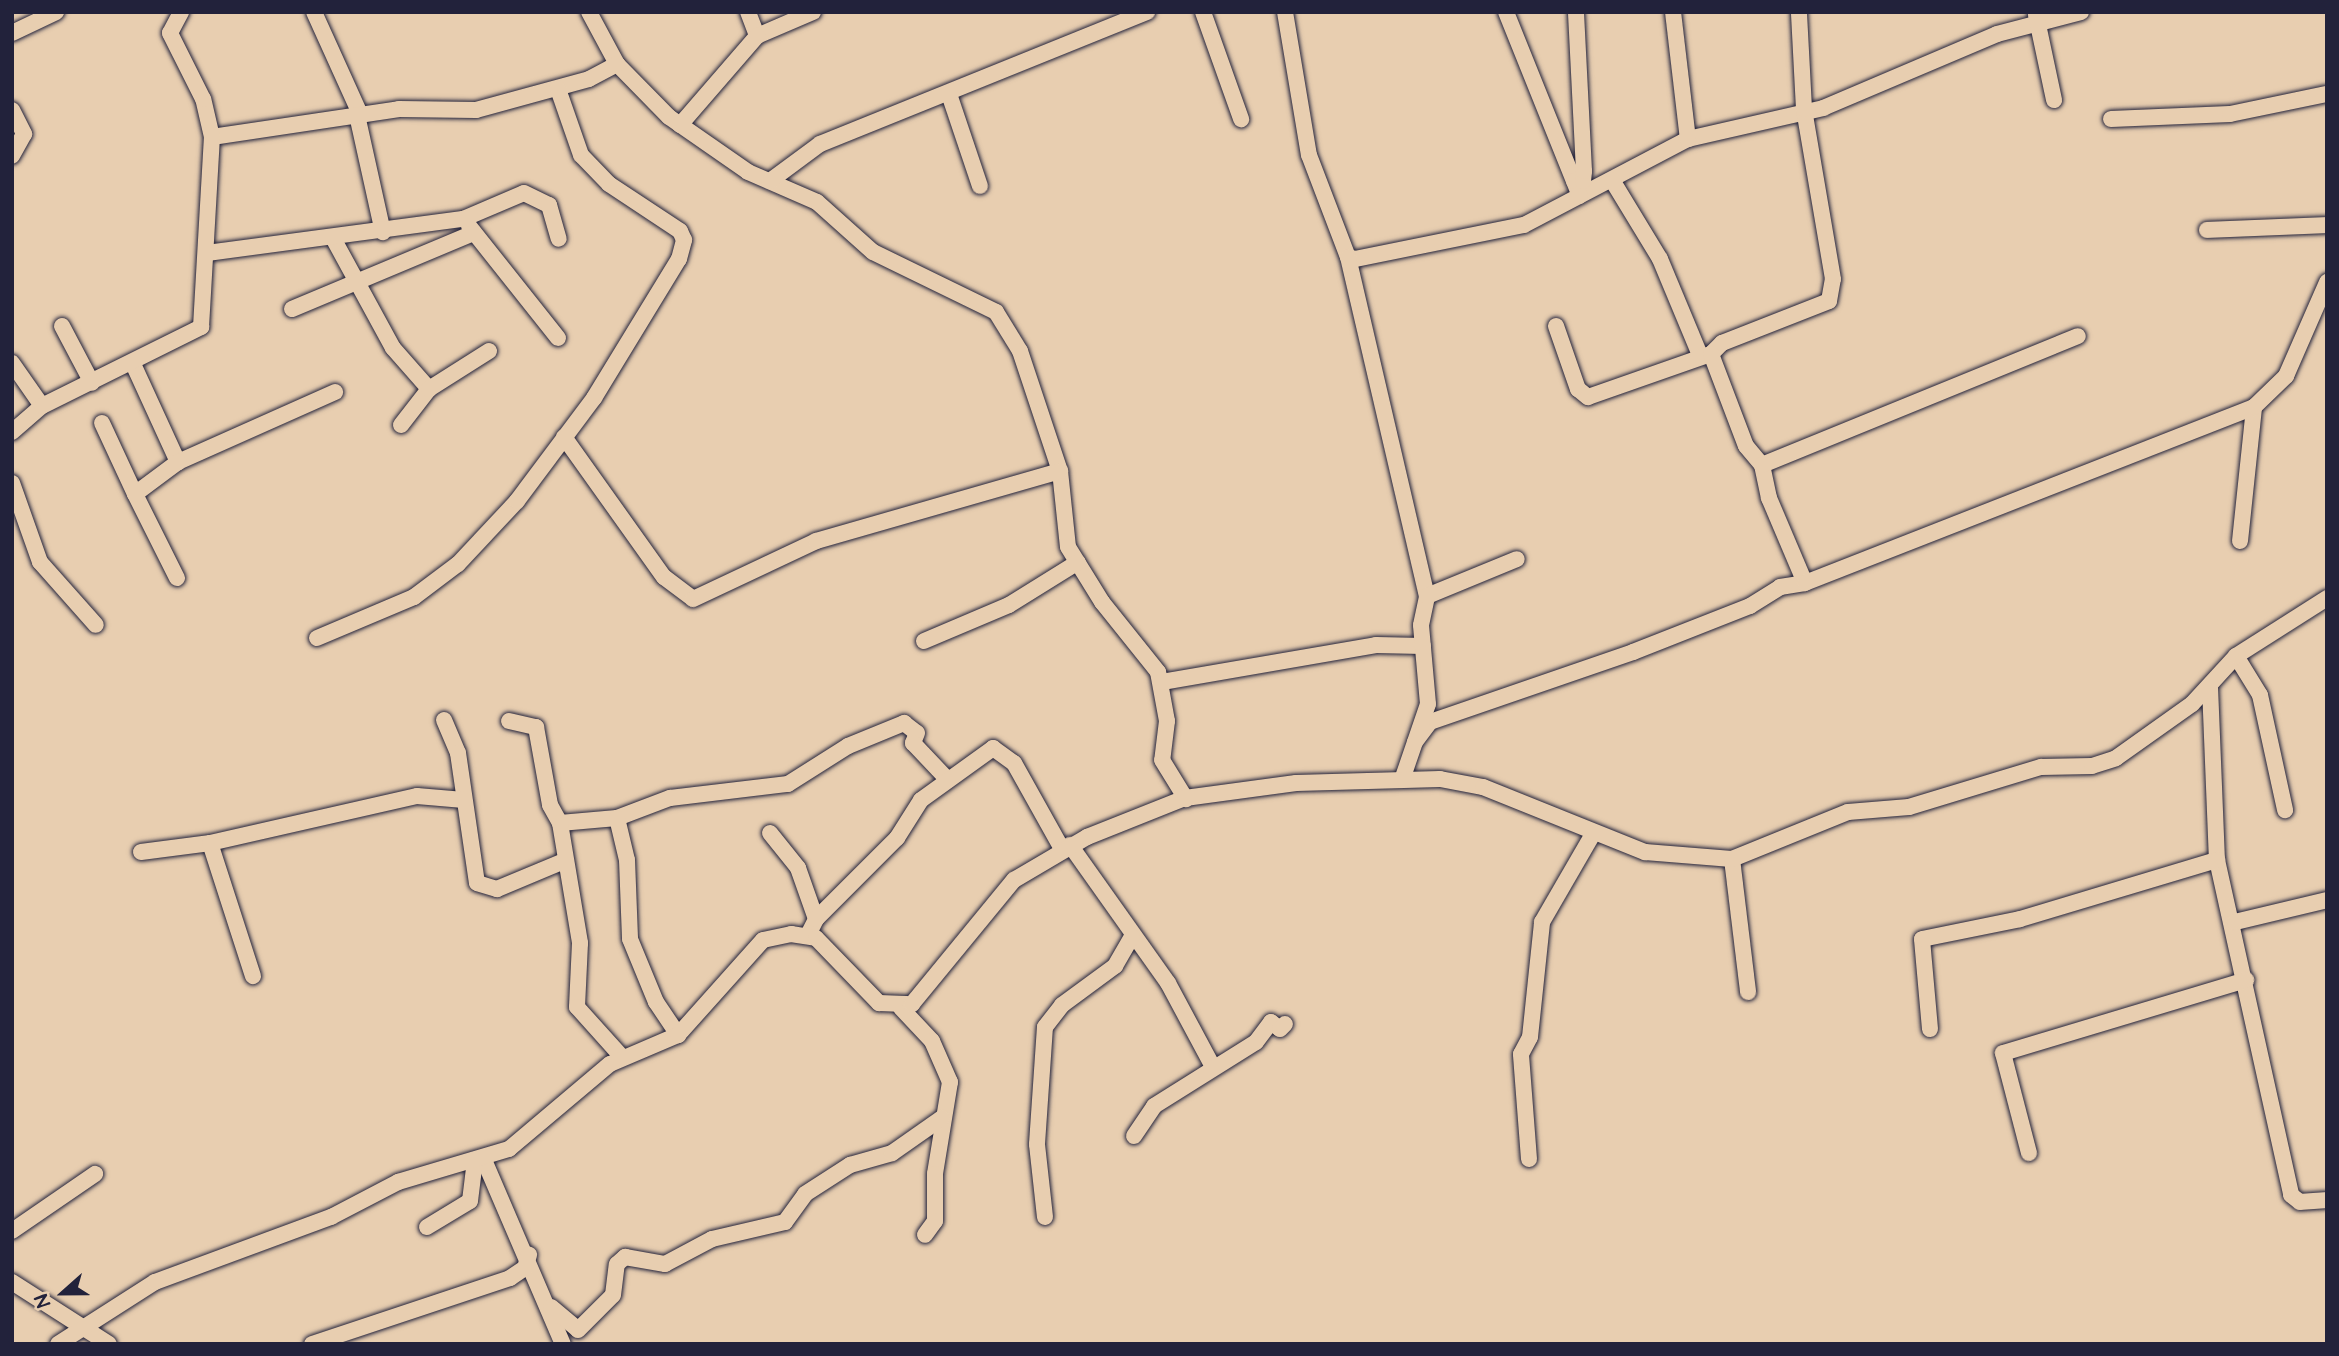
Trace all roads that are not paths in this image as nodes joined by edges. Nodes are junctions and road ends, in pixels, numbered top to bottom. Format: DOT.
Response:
graph roads {
  1 [pos="56,12"];
  2 [pos="181,12"];
  3 [pos="314,12"];
  4 [pos="589,12"];
  5 [pos="748,12"];
  6 [pos="813,12"];
  7 [pos="1147,12"];
  8 [pos="1203,12"];
  9 [pos="1285,12"];
  10 [pos="1506,12"];
  11 [pos="1576,12"];
  12 [pos="1673,12"];
  13 [pos="1799,12"];
  14 [pos="2081,12"];
  15 [pos="2036,18"];
  16 [pos="12,33"];
  17 [pos="757,36"];
  18 [pos="617,64"];
  19 [pos="558,89"];
  20 [pos="949,94"];
  21 [pos="2327,94"];
  22 [pos="2054,100"];
  23 [pos="1804,109"];
  24 [pos="13,115"];
  25 [pos="359,115"];
  26 [pos="1241,119"];
  27 [pos="2111,119"];
  28 [pos="680,125"];
  29 [pos="212,136"];
  30 [pos="1688,139"];
  31 [pos="12,156"];
  32 [pos="1612,180"];
  33 [pos="770,181"];
  34 [pos="979,186"];
  35 [pos="1577,188"];
  36 [pos="463,219"];
  37 [pos="2327,225"];
  38 [pos="2207,230"];
  39 [pos="383,232"];
  40 [pos="468,236"];
  41 [pos="333,238"];
  42 [pos="559,239"];
  43 [pos="207,254"];
  44 [pos="1348,257"];
  45 [pos="2327,282"];
  46 [pos="358,284"];
  47 [pos="292,309"];
  48 [pos="62,326"];
  49 [pos="1556,326"];
  50 [pos="2078,336"];
  51 [pos="558,338"];
  52 [pos="489,351"];
  53 [pos="1705,354"];
  54 [pos="12,363"];
  55 [pos="134,366"];
  56 [pos="92,383"];
  57 [pos="429,389"];
  58 [pos="335,392"];
  59 [pos="42,406"];
  60 [pos="2254,407"];
  61 [pos="102,422"];
  62 [pos="401,425"];
  63 [pos="12,432"];
  64 [pos="564,437"];
  65 [pos="178,462"];
  66 [pos="1762,465"];
  67 [pos="1060,471"];
  68 [pos="12,483"];
  69 [pos="135,494"];
  70 [pos="2240,541"];
  71 [pos="1517,559"];
  72 [pos="1078,562"];
  73 [pos="177,578"];
  74 [pos="1805,583"];
  75 [pos="1427,596"];
  76 [pos="2327,598"];
  77 [pos="96,625"];
  78 [pos="317,638"];
  79 [pos="924,641"];
  80 [pos="1423,646"];
  81 [pos="2236,656"];
  82 [pos="1162,682"];
  83 [pos="2210,687"];
  84 [pos="444,720"];
  85 [pos="509,721"];
  86 [pos="1415,741"];
  87 [pos="1403,777"];
  88 [pos="948,780"];
  89 [pos="460,794"];
  90 [pos="1186,799"];
  91 [pos="2286,810"];
  92 [pos="617,818"];
  93 [pos="559,823"];
  94 [pos="770,833"];
  95 [pos="1593,834"];
  96 [pos="210,843"];
  97 [pos="1066,847"];
  98 [pos="141,852"];
  99 [pos="1732,859"];
  100 [pos="2217,860"];
  101 [pos="564,861"];
  102 [pos="2327,900"];
  103 [pos="816,919"];
  104 [pos="2235,922"];
  105 [pos="808,935"];
  106 [pos="1132,936"];
  107 [pos="253,976"];
  108 [pos="2246,980"];
  109 [pos="1748,992"];
  110 [pos="901,1008"];
  111 [pos="1285,1024"];
  112 [pos="1930,1029"];
  113 [pos="678,1035"];
  114 [pos="622,1057"];
  115 [pos="1213,1068"];
  116 [pos="942,1118"];
  117 [pos="1134,1136"];
  118 [pos="2029,1153"];
  119 [pos="1528,1159"];
  120 [pos="480,1161"];
  121 [pos="95,1174"];
  122 [pos="2327,1200"];
  123 [pos="1045,1217"];
  124 [pos="427,1227"];
  125 [pos="12,1231"];
  126 [pos="925,1235"];
  127 [pos="529,1255"];
  128 [pos="12,1282"];
  129 [pos="551,1307"];
  130 [pos="87,1326"];
  131 [pos="58,1344"];
  132 [pos="109,1344"];
  133 [pos="312,1344"];
  134 [pos="563,1344"];
  1 -- 16 [label="street"];
  2 -- 29 [label="street"];
  3 -- 25 [label="street"];
  4 -- 18 [label="street"];
  5 -- 17 [label="street"];
  6 -- 17 [label="street"];
  7 -- 20 [label="street"];
  8 -- 26 [label="street"];
  9 -- 44 [label="street"];
  10 -- 35 [label="street"];
  11 -- 35 [label="street"];
  12 -- 30 [label="street"];
  13 -- 23 [label="street"];
  14 -- 15 [label="street"];
  15 -- 22 [label="street"];
  15 -- 23 [label="street"];
  17 -- 28 [label="street"];
  18 -- 19 [label="street"];
  18 -- 28 [label="street"];
  19 -- 25 [label="street"];
  19 -- 64 [label="street"];
  20 -- 33 [label="street"];
  20 -- 34 [label="street"];
  21 -- 27 [label="street"];
  23 -- 30 [label="street"];
  23 -- 53 [label="street"];
  24 -- 31 [label="street"];
  25 -- 29 [label="street"];
  25 -- 39 [label="street"];
  28 -- 33 [label="street"];
  29 -- 43 [label="street"];
  30 -- 32 [label="street"];
  32 -- 35 [label="street"];
  32 -- 53 [label="street"];
  33 -- 67 [label="street"];
  35 -- 44 [label="street"];
  36 -- 39 [label="street"];
  36 -- 40 [label="street"];
  36 -- 42 [label="street"];
  37 -- 38 [label="street"];
  39 -- 41 [label="street"];
  40 -- 46 [label="street"];
  40 -- 51 [label="street"];
  41 -- 43 [label="street"];
  41 -- 46 [label="street"];
  43 -- 55 [label="street"];
  44 -- 75 [label="street"];
  45 -- 60 [label="street"];
  46 -- 47 [label="street"];
  46 -- 57 [label="street"];
  48 -- 56 [label="street"];
  49 -- 53 [label="street"];
  50 -- 66 [label="street"];
  52 -- 57 [label="street"];
  53 -- 66 [label="street"];
  54 -- 59 [label="street"];
  55 -- 56 [label="street"];
  55 -- 65 [label="street"];
  56 -- 59 [label="street"];
  57 -- 62 [label="street"];
  58 -- 65 [label="street"];
  59 -- 63 [label="street"];
  60 -- 70 [label="street"];
  60 -- 74 [label="street"];
  61 -- 69 [label="street"];
  64 -- 67 [label="street"];
  64 -- 78 [label="street"];
  65 -- 69 [label="street"];
  66 -- 74 [label="street"];
  67 -- 72 [label="street"];
  68 -- 77 [label="street"];
  69 -- 73 [label="street"];
  71 -- 75 [label="street"];
  72 -- 79 [label="street"];
  72 -- 82 [label="street"];
  74 -- 86 [label="street"];
  75 -- 80 [label="street"];
  76 -- 81 [label="street"];
  80 -- 82 [label="street"];
  80 -- 86 [label="street"];
  81 -- 83 [label="street"];
  81 -- 91 [label="street"];
  82 -- 90 [label="street"];
  83 -- 99 [label="street"];
  83 -- 100 [label="street"];
  84 -- 89 [label="street"];
  85 -- 93 [label="street"];
  86 -- 87 [label="street"];
  87 -- 90 [label="street"];
  87 -- 95 [label="street"];
  88 -- 92 [label="street"];
  88 -- 97 [label="street"];
  88 -- 103 [label="street"];
  89 -- 96 [label="street"];
  89 -- 101 [label="street"];
  90 -- 97 [label="street"];
  92 -- 93 [label="street"];
  92 -- 113 [label="street"];
  93 -- 101 [label="street"];
  94 -- 103 [label="street"];
  95 -- 99 [label="street"];
  95 -- 119 [label="street"];
  96 -- 98 [label="street"];
  96 -- 107 [label="street"];
  97 -- 106 [label="street"];
  97 -- 110 [label="street"];
  99 -- 109 [label="street"];
  100 -- 104 [label="street"];
  100 -- 112 [label="street"];
  101 -- 114 [label="street"];
  102 -- 104 [label="street"];
  103 -- 105 [label="street"];
  104 -- 108 [label="street"];
  105 -- 110 [label="street"];
  105 -- 113 [label="street"];
  106 -- 115 [label="street"];
  106 -- 123 [label="street"];
  108 -- 118 [label="street"];
  108 -- 122 [label="street"];
  110 -- 116 [label="street"];
  111 -- 115 [label="street"];
  113 -- 114 [label="street"];
  114 -- 120 [label="street"];
  115 -- 117 [label="street"];
  116 -- 126 [label="street"];
  116 -- 129 [label="street"];
  120 -- 124 [label="street"];
  120 -- 127 [label="street"];
  120 -- 130 [label="street"];
  121 -- 125 [label="street"];
  127 -- 129 [label="street"];
  127 -- 133 [label="street"];
  128 -- 130 [label="street"];
  129 -- 134 [label="street"];
  130 -- 131 [label="street"];
  130 -- 132 [label="street"];
}
